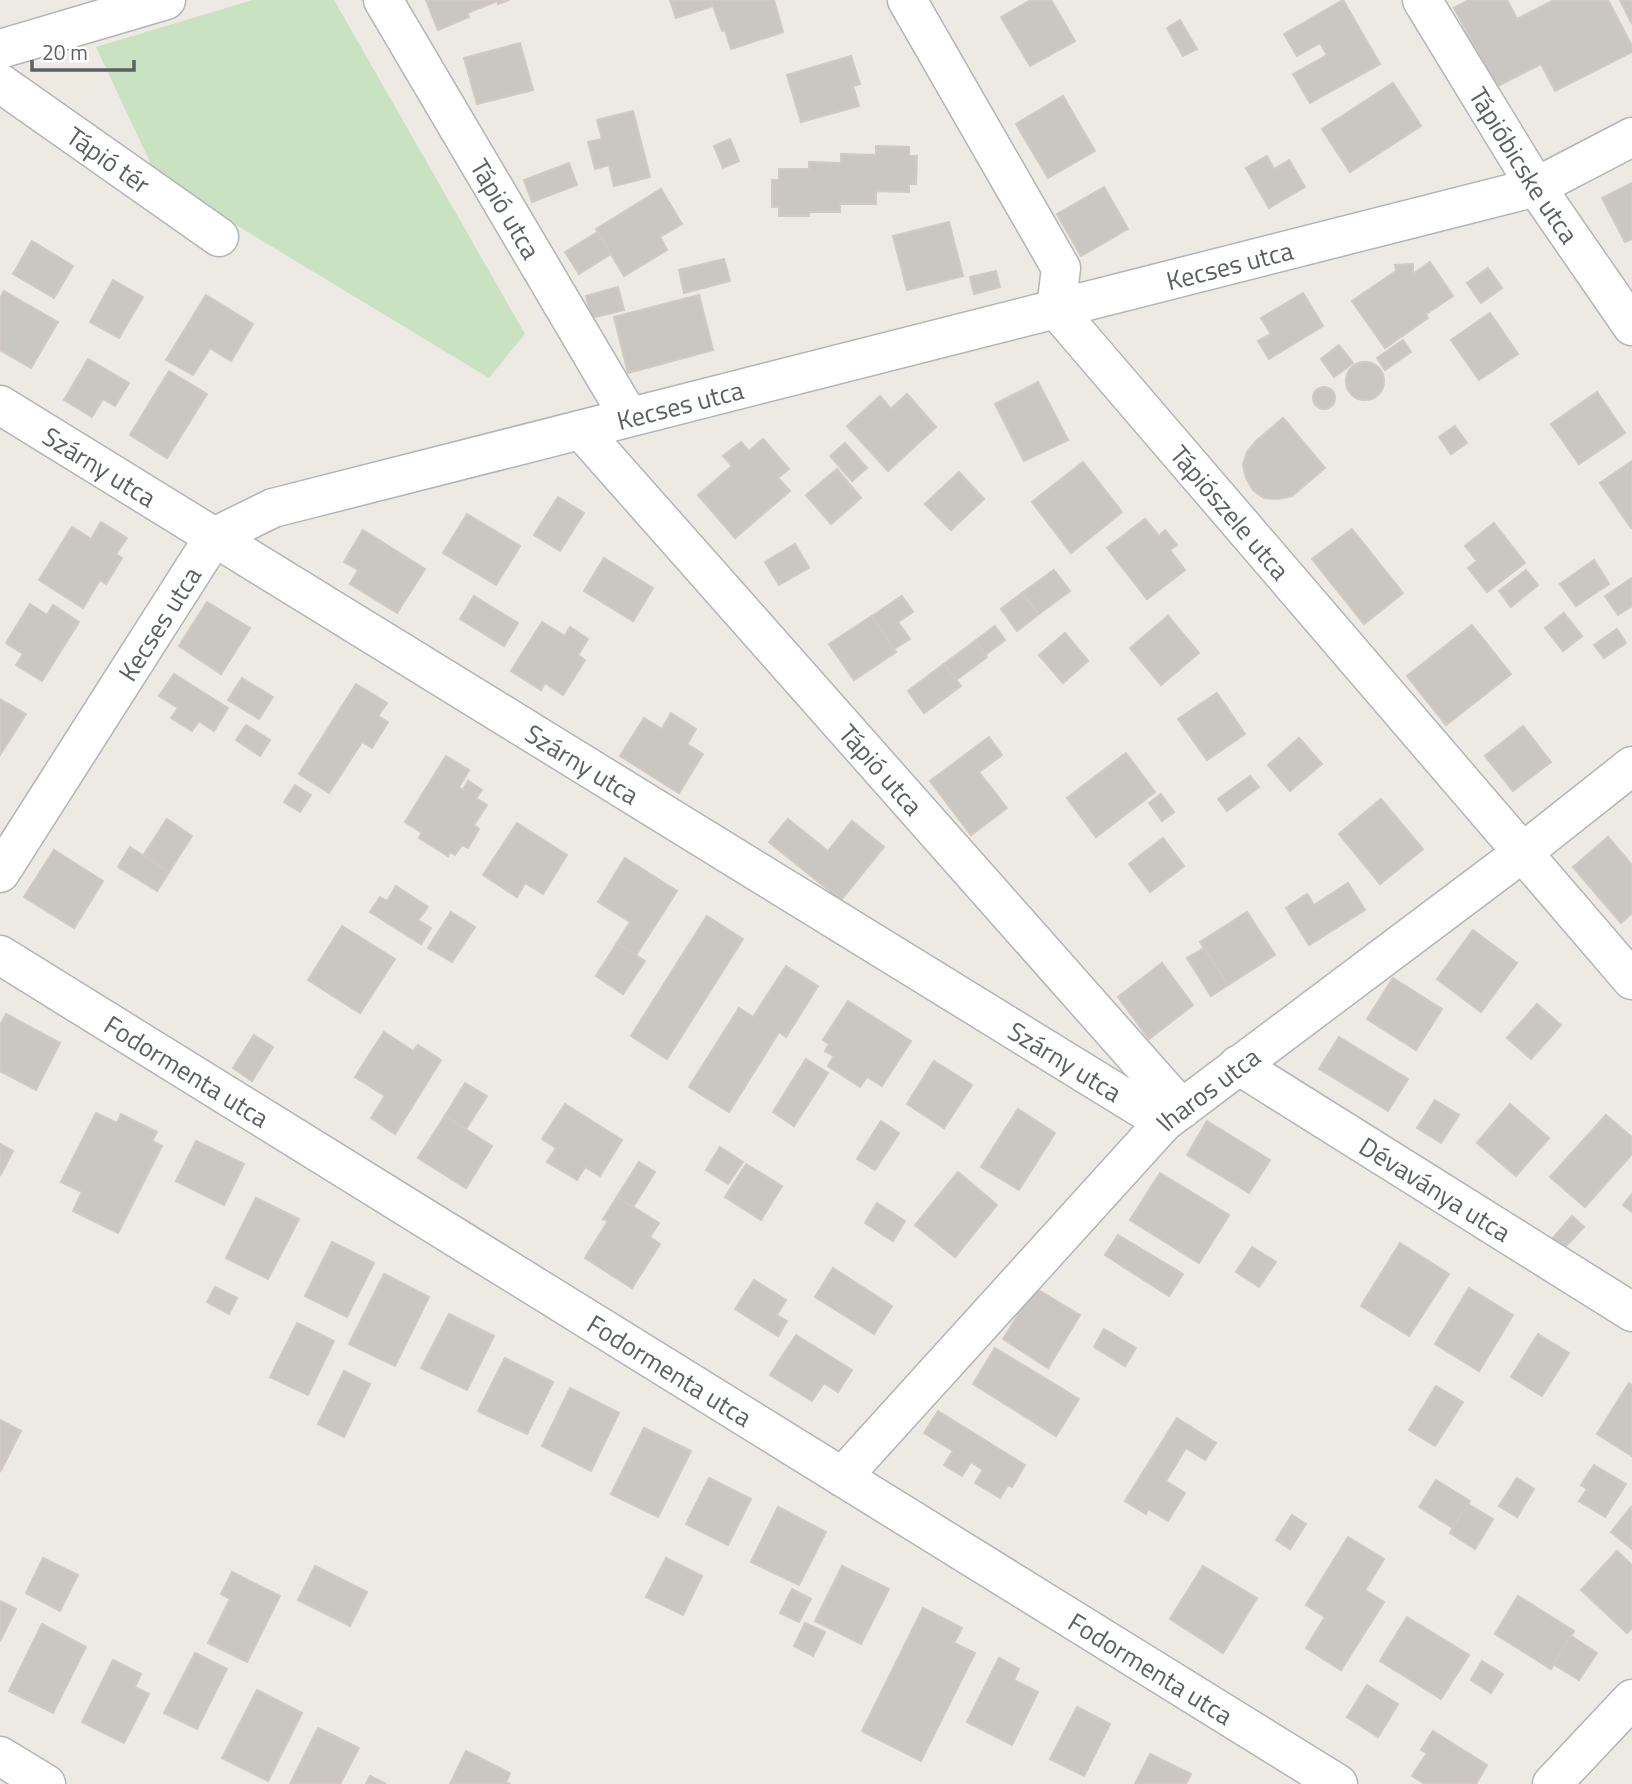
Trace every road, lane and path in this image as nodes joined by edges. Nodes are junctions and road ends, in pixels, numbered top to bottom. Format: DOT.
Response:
graph roads {
  1 [pos="166,0"];
  2 [pos="383,0"];
  3 [pos="907,0"];
  4 [pos="1422,0"];
  5 [pos="0,49"];
  6 [pos="0,83"];
  7 [pos="1632,137"];
  8 [pos="1536,187"];
  9 [pos="219,237"];
  10 [pos="1056,309"];
  11 [pos="1632,326"];
  12 [pos="0,405"];
  13 [pos="629,417"];
  14 [pos="581,430"];
  15 [pos="214,537"];
  16 [pos="1632,766"];
  17 [pos="1522,853"];
  18 [pos="0,873"];
  19 [pos="0,955"];
  20 [pos="1632,980"];
  21 [pos="1238,1065"];
  22 [pos="1173,1115"];
  23 [pos="1632,1312"];
  24 [pos="842,1477"];
  25 [pos="1632,1699"];
  26 [pos="0,1756"];
  27 [pos="46,1784"];
  28 [pos="1338,1784"];
  29 [pos="1552,1784"];
  1 -- 5 [label="street"];
  2 -- 13 [label="street, Tápió utca"];
  3 -- 10 [label="street"];
  4 -- 8 [label="street, Tápióbicske utca"];
  6 -- 9 [label="street, Tápió tér"];
  7 -- 8 [label="street, Kecses utca"];
  8 -- 10 [label="street, Kecses utca"];
  8 -- 11 [label="street, Tápióbicske utca"];
  10 -- 13 [label="street, Kecses utca"];
  10 -- 17 [label="street, Tápiószele utca"];
  12 -- 15 [label="street, Szárny utca"];
  13 -- 14 [label="street, Kecses utca"];
  14 -- 15 [label="street, Kecses utca"];
  14 -- 22 [label="street, Tápió utca"];
  15 -- 18 [label="street, Kecses utca"];
  15 -- 22 [label="street, Szárny utca"];
  16 -- 17 [label="street, Iharos utca"];
  17 -- 20 [label="street, Tápiószele utca"];
  17 -- 21 [label="street, Iharos utca"];
  19 -- 24 [label="street, Fodormenta utca"];
  21 -- 22 [label="street, Iharos utca"];
  21 -- 23 [label="street, Dévaványa utca"];
  22 -- 24 [label="street, Iharos utca"];
  24 -- 28 [label="street, Fodormenta utca"];
  25 -- 29 [label="street"];
  26 -- 27 [label="street"];
}
